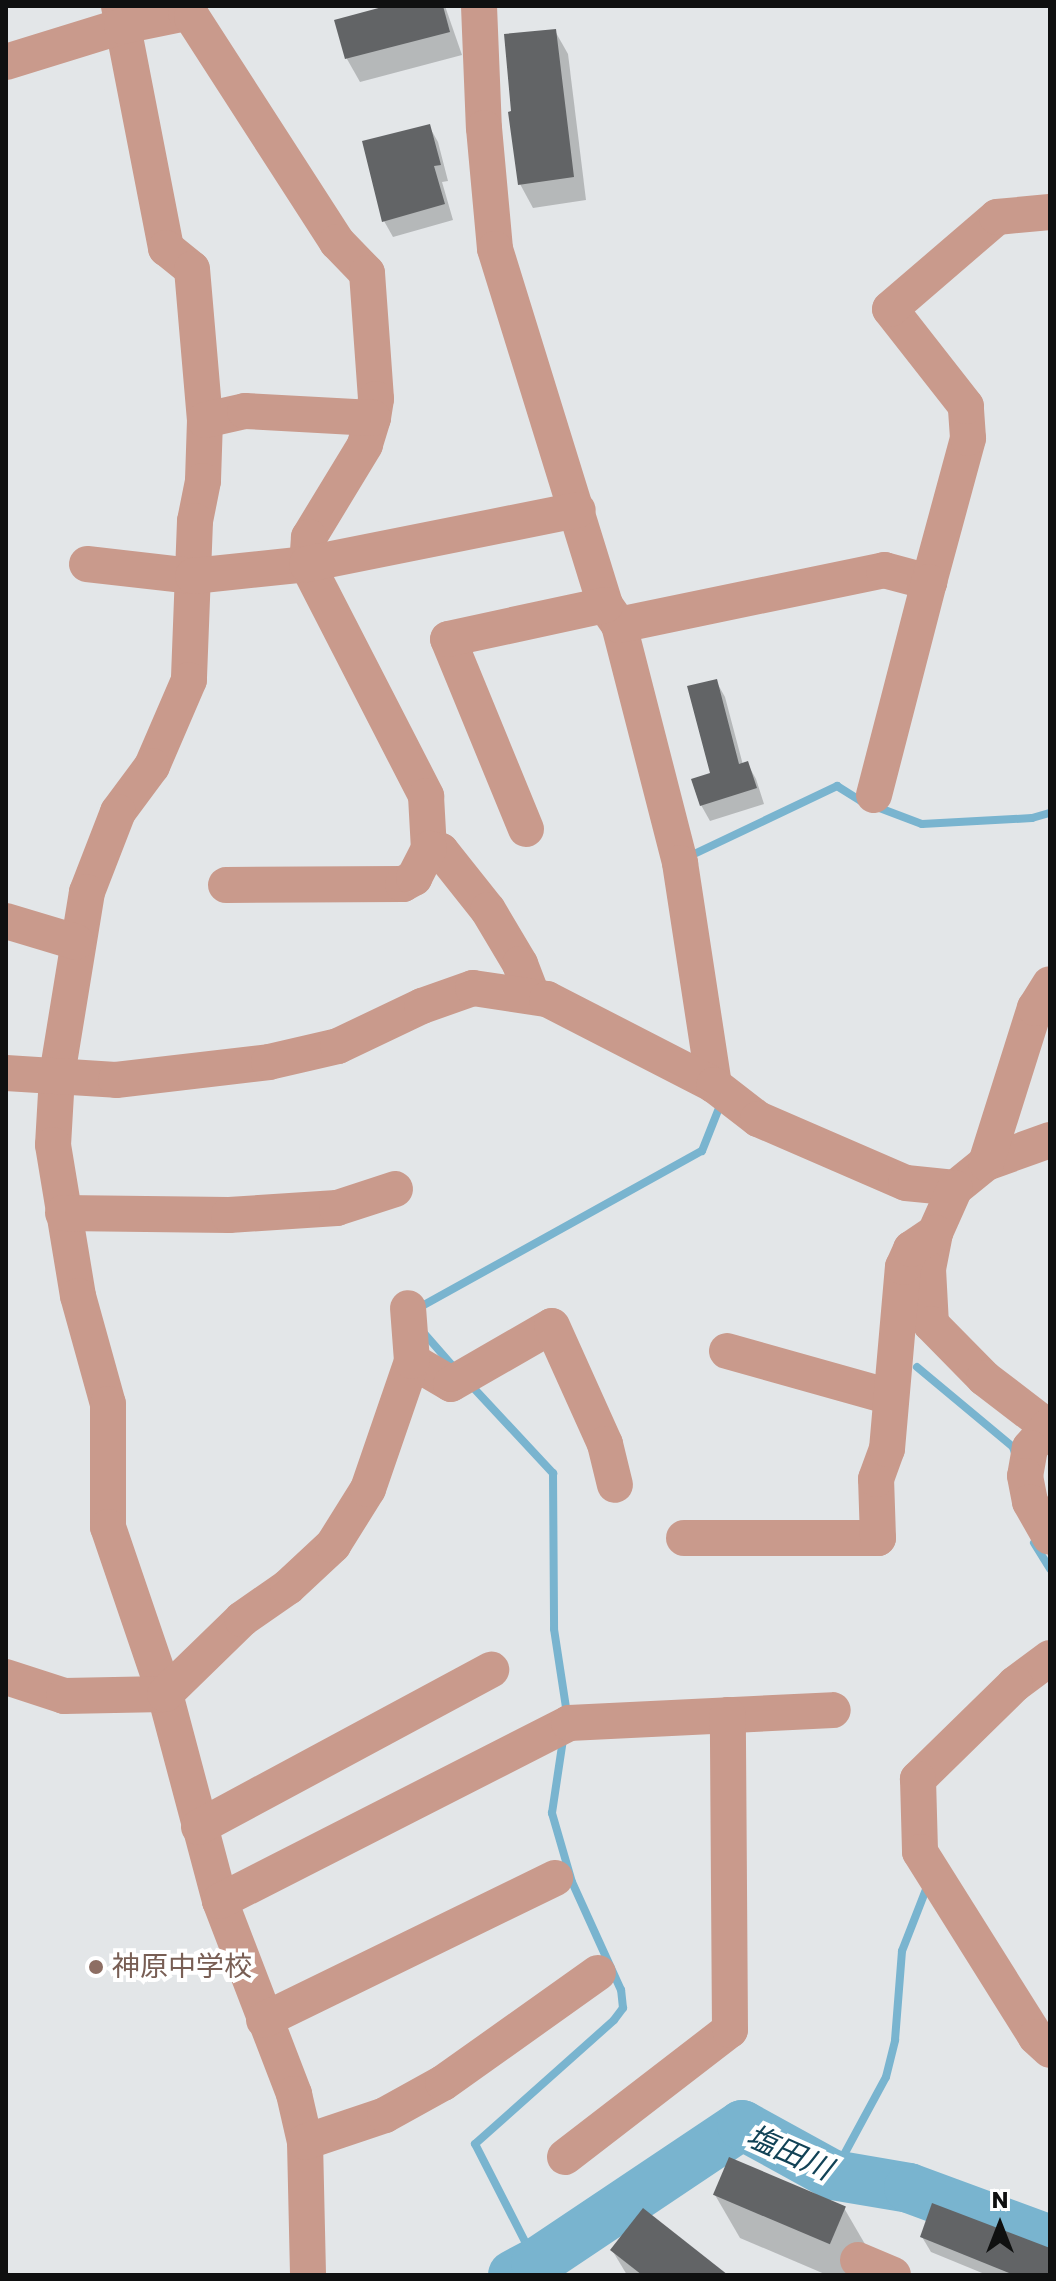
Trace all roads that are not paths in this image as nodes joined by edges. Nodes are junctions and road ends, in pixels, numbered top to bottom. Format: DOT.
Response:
graph roads {
  1 [pos="479,6"];
  2 [pos="121,16"];
  3 [pos="6,62"];
  4 [pos="1050,212"];
  5 [pos="373,418"];
  6 [pos="205,420"];
  7 [pos="578,510"];
  8 [pos="87,564"];
  9 [pos="307,564"];
  10 [pos="193,576"];
  11 [pos="929,582"];
  12 [pos="612,615"];
  13 [pos="874,795"];
  14 [pos="526,829"];
  15 [pos="429,849"];
  16 [pos="226,885"];
  17 [pos="6,921"];
  18 [pos="76,942"];
  19 [pos="1050,984"];
  20 [pos="532,995"];
  21 [pos="6,1073"];
  22 [pos="57,1076"];
  23 [pos="714,1085"];
  24 [pos="1050,1140"];
  25 [pos="986,1163"];
  26 [pos="955,1188"];
  27 [pos="395,1189"];
  28 [pos="63,1213"];
  29 [pos="935,1233"];
  30 [pos="408,1308"];
  31 [pos="727,1351"];
  32 [pos="412,1361"];
  33 [pos="891,1397"];
  34 [pos="1049,1427"];
  35 [pos="615,1485"];
  36 [pos="1050,1537"];
  37 [pos="684,1538"];
  38 [pos="1050,1658"];
  39 [pos="491,1670"];
  40 [pos="6,1677"];
  41 [pos="165,1694"];
  42 [pos="833,1710"];
  43 [pos="728,1715"];
  44 [pos="199,1827"];
  45 [pos="555,1878"];
  46 [pos="220,1901"];
  47 [pos="598,1973"];
  48 [pos="264,2020"];
  49 [pos="1045,2039"];
  50 [pos="305,2142"];
  51 [pos="565,2157"];
  52 [pos="858,2260"];
  53 [pos="308,2275"];
  54 [pos="893,2275"];
  1 -- 7 [label="street"];
  2 -- 3 [label="street"];
  2 -- 5 [label="street"];
  2 -- 6 [label="street"];
  4 -- 11 [label="street"];
  5 -- 6 [label="street"];
  5 -- 9 [label="street"];
  6 -- 10 [label="street"];
  7 -- 9 [label="street"];
  7 -- 12 [label="street"];
  8 -- 10 [label="street"];
  9 -- 10 [label="street"];
  9 -- 15 [label="street"];
  10 -- 18 [label="street"];
  11 -- 12 [label="street"];
  11 -- 13 [label="street"];
  12 -- 14 [label="street"];
  12 -- 23 [label="street"];
  15 -- 16 [label="street"];
  15 -- 20 [label="street"];
  17 -- 18 [label="street"];
  18 -- 22 [label="street"];
  19 -- 25 [label="street"];
  20 -- 22 [label="street"];
  20 -- 23 [label="street"];
  21 -- 22 [label="street"];
  22 -- 28 [label="street"];
  23 -- 26 [label="street"];
  24 -- 25 [label="street"];
  25 -- 26 [label="street"];
  26 -- 29 [label="street"];
  27 -- 28 [label="street"];
  28 -- 41 [label="street"];
  29 -- 33 [label="street"];
  29 -- 34 [label="street"];
  30 -- 32 [label="street"];
  31 -- 33 [label="street"];
  32 -- 35 [label="street"];
  32 -- 41 [label="street"];
  33 -- 37 [label="street"];
  34 -- 36 [label="street"];
  38 -- 49 [label="street"];
  39 -- 44 [label="street"];
  40 -- 41 [label="street"];
  41 -- 44 [label="street"];
  42 -- 43 [label="street"];
  43 -- 46 [label="street"];
  43 -- 51 [label="street"];
  44 -- 46 [label="street"];
  45 -- 48 [label="street"];
  46 -- 48 [label="street"];
  47 -- 50 [label="street"];
  48 -- 50 [label="street"];
  50 -- 53 [label="street"];
  52 -- 54 [label="street"];
}
